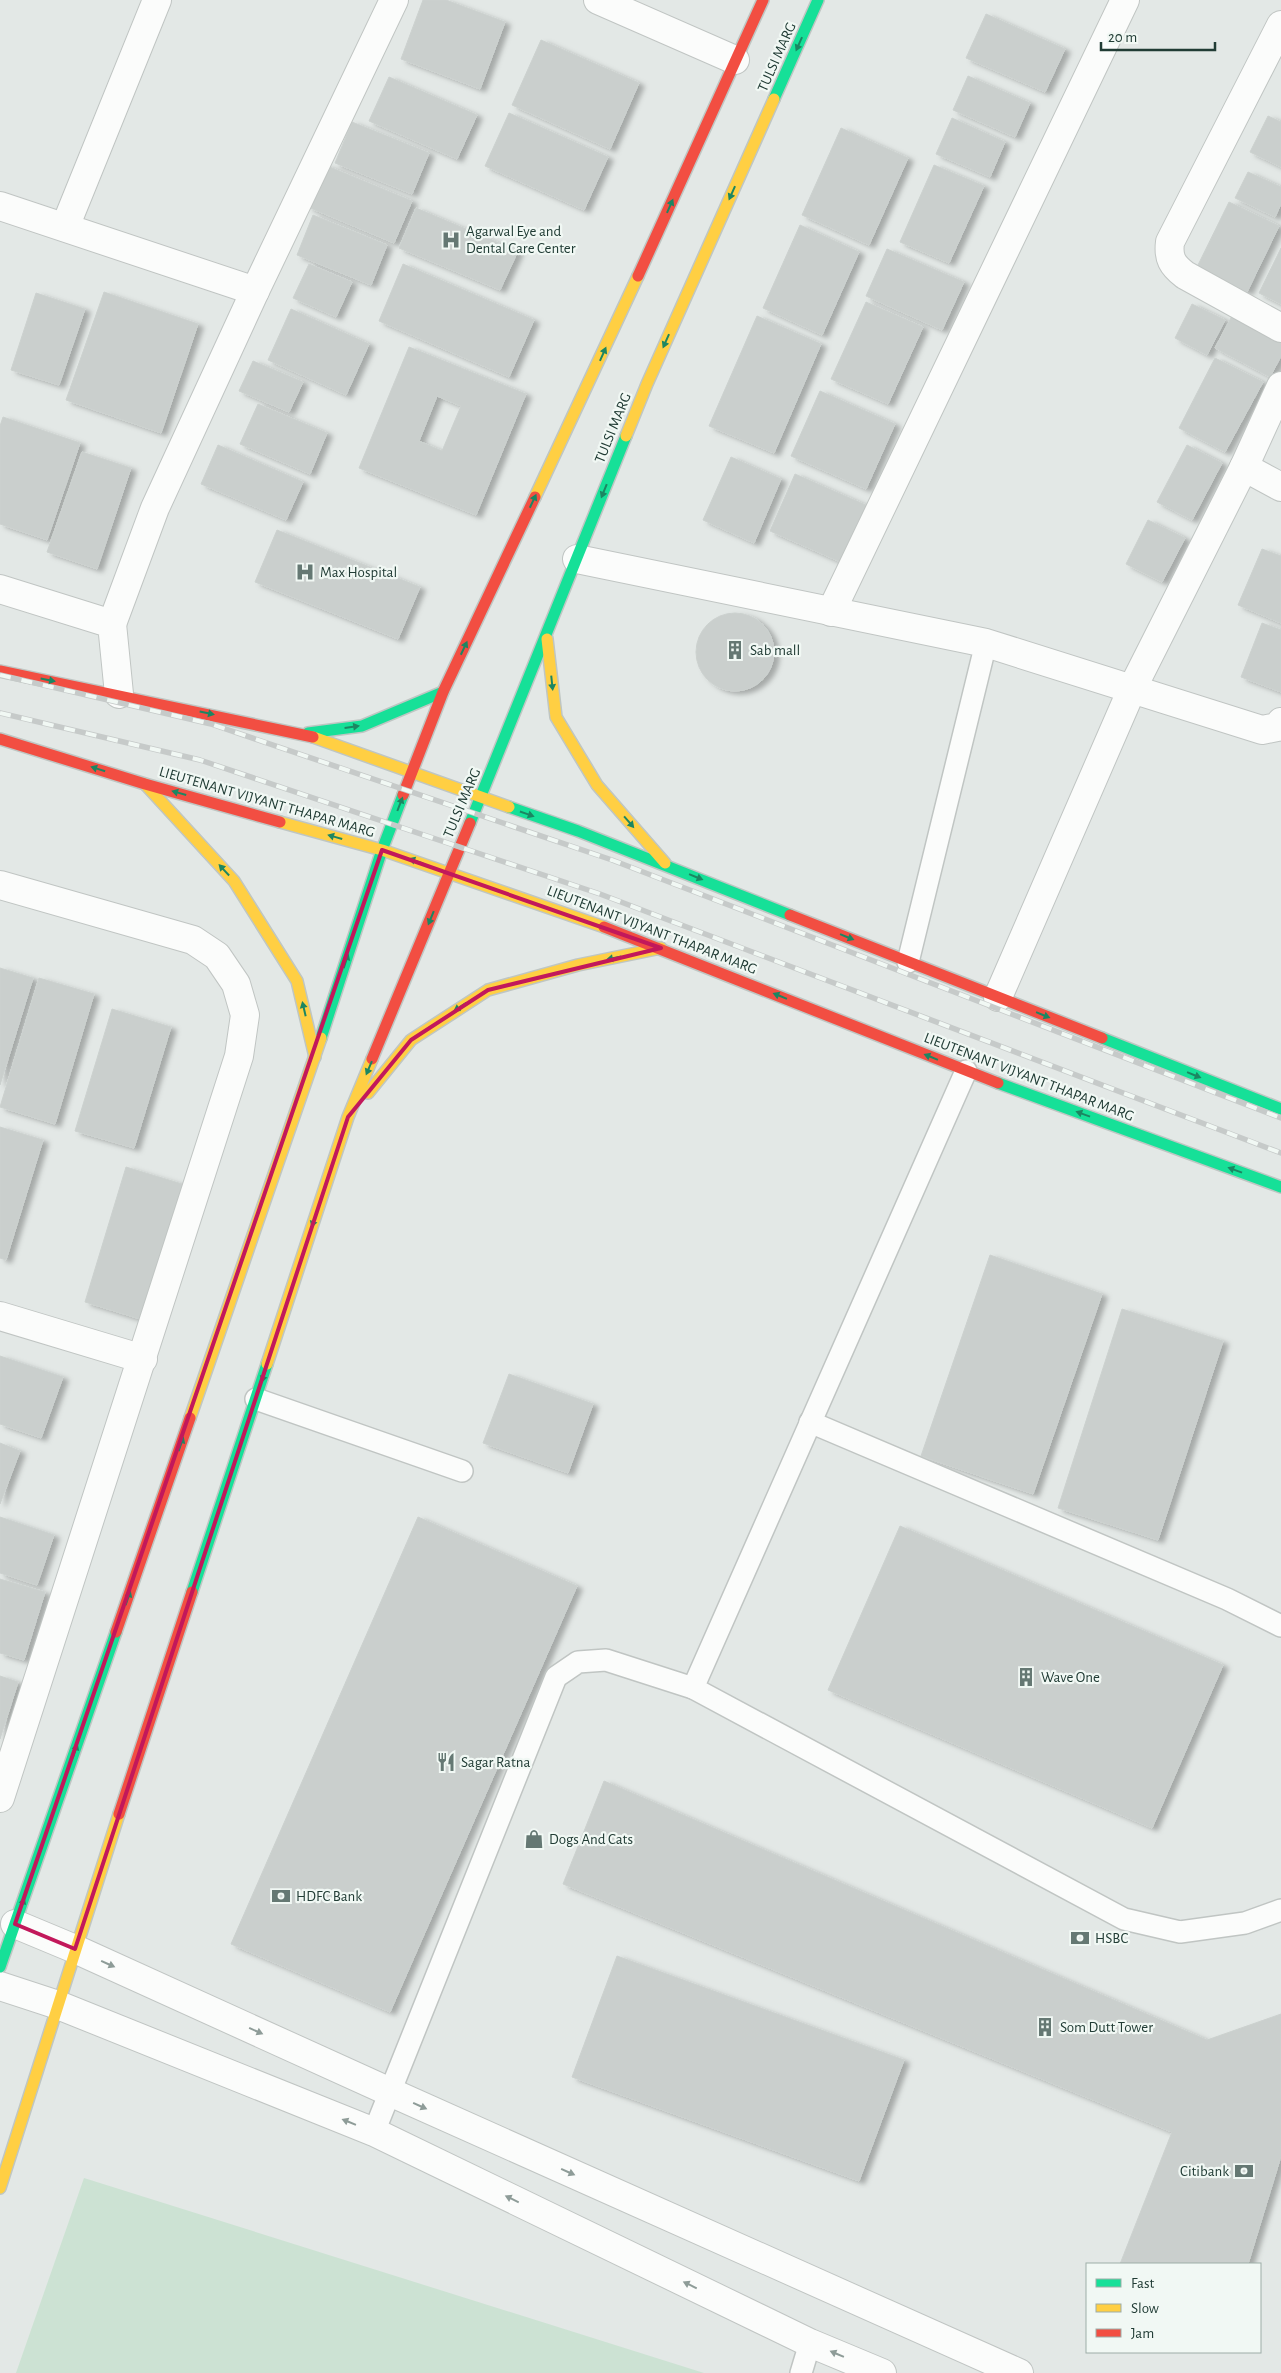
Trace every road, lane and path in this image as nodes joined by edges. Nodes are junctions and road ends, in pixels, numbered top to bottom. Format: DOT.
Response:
graph roads {
  1 [pos="157,0"];
  2 [pos="394,0"];
  3 [pos="598,0"];
  4 [pos="762,0"];
  5 [pos="818,0"];
  6 [pos="1125,0"];
  7 [pos="1281,25"];
  8 [pos="736,60"];
  9 [pos="0,206"];
  10 [pos="65,227"];
  11 [pos="255,291"];
  12 [pos="1281,328"];
  13 [pos="1281,386"];
  14 [pos="1244,467"];
  15 [pos="1281,488"];
  16 [pos="577,559"];
  17 [pos="0,589"];
  18 [pos="831,612"];
  19 [pos="112,624"];
  20 [pos="547,634"];
  21 [pos="986,643"];
  22 [pos="0,671"];
  23 [pos="1132,689"];
  24 [pos="443,692"];
  25 [pos="119,694"];
  26 [pos="1281,722"];
  27 [pos="304,734"];
  28 [pos="0,739"];
  29 [pos="412,774"];
  30 [pos="145,784"];
  31 [pos="481,798"];
  32 [pos="382,850"];
  33 [pos="668,867"];
  34 [pos="450,872"];
  35 [pos="0,885"];
  36 [pos="662,948"];
  37 [pos="908,962"];
  38 [pos="998,997"];
  39 [pos="314,1057"];
  40 [pos="966,1071"];
  41 [pos="1281,1109"];
  42 [pos="348,1117"];
  43 [pos="1281,1187"];
  44 [pos="0,1316"];
  45 [pos="143,1359"];
  46 [pos="256,1399"];
  47 [pos="810,1422"];
  48 [pos="462,1471"];
  49 [pos="1281,1626"];
  50 [pos="693,1688"];
  51 [pos="0,1798"];
  52 [pos="1281,1910"];
  53 [pos="15,1924"];
  54 [pos="76,1949"];
  55 [pos="0,1967"];
  56 [pos="0,1986"];
  57 [pos="58,2005"];
  58 [pos="390,2092"];
  59 [pos="374,2132"];
  60 [pos="0,2188"];
  61 [pos="810,2343"];
  62 [pos="867,2370"];
  63 [pos="801,2373"];
  64 [pos="1019,2373"];
  1 -- 10 [label="street"];
  2 -- 11 [label="street"];
  3 -- 8 [label="street"];
  4 -- 8 [label="street"];
  5 -- 16 [label="street, TULSI MARG, one-way"];
  6 -- 18 [label="street"];
  7 -- 12 [label="street"];
  24 -- 8 [label="street, one-way"];
  9 -- 10 [label="street"];
  10 -- 11 [label="street"];
  11 -- 19 [label="street"];
  13 -- 14 [label="street"];
  14 -- 15 [label="street"];
  14 -- 23 [label="street"];
  16 -- 18 [label="street"];
  16 -- 20 [label="street, TULSI MARG"];
  17 -- 19 [label="street"];
  18 -- 21 [label="street"];
  19 -- 25 [label="street"];
  20 -- 31 [label="street, TULSI MARG"];
  20 -- 33 [label="street, one-way"];
  21 -- 23 [label="street"];
  21 -- 37 [label="lane"];
  22 -- 25 [label="street, one-way"];
  23 -- 26 [label="street"];
  23 -- 38 [label="street"];
  27 -- 24 [label="street, one-way"];
  24 -- 29 [label="street"];
  25 -- 27 [label="street, one-way"];
  27 -- 29 [label="street"];
  30 -- 28 [label="street, LIEUTENANT VIJYANT THAPAR MARG, one-way"];
  29 -- 31 [label="street"];
  32 -- 29 [label="street, one-way"];
  32 -- 30 [label="street, LIEUTENANT VIJYANT THAPAR MARG, one-way"];
  39 -- 30 [label="street, one-way"];
  31 -- 33 [label="street, one-way"];
  31 -- 34 [label="street, TULSI MARG"];
  34 -- 32 [label="street, LIEUTENANT VIJYANT THAPAR MARG, one-way"];
  39 -- 32 [label="street, one-way"];
  33 -- 37 [label="street, one-way"];
  34 -- 36 [label="street, LIEUTENANT VIJYANT THAPAR MARG"];
  34 -- 42 [label="street, TULSI MARG, one-way"];
  35 -- 45 [label="street"];
  40 -- 36 [label="street, LIEUTENANT VIJYANT THAPAR MARG, one-way"];
  36 -- 42 [label="street, one-way"];
  37 -- 38 [label="street"];
  38 -- 41 [label="street, one-way"];
  53 -- 39 [label="street, one-way"];
  43 -- 40 [label="street, LIEUTENANT VIJYANT THAPAR MARG, one-way"];
  40 -- 47 [label="lane"];
  42 -- 46 [label="street, TULSI MARG, one-way"];
  44 -- 45 [label="street"];
  45 -- 51 [label="street"];
  46 -- 48 [label="lane"];
  46 -- 54 [label="street, TULSI MARG"];
  47 -- 49 [label="lane"];
  47 -- 50 [label="lane"];
  50 -- 52 [label="lane"];
  50 -- 58 [label="lane"];
  53 -- 54 [label="street"];
  53 -- 55 [label="street"];
  54 -- 57 [label="street, TULSI MARG"];
  54 -- 58 [label="street, one-way"];
  56 -- 57 [label="street"];
  59 -- 57 [label="street, one-way"];
  57 -- 60 [label="street, TULSI MARG"];
  58 -- 59 [label="lane"];
  58 -- 64 [label="street, one-way"];
  61 -- 59 [label="street, one-way"];
  62 -- 61 [label="street, one-way"];
  61 -- 63 [label="lane"];
}
